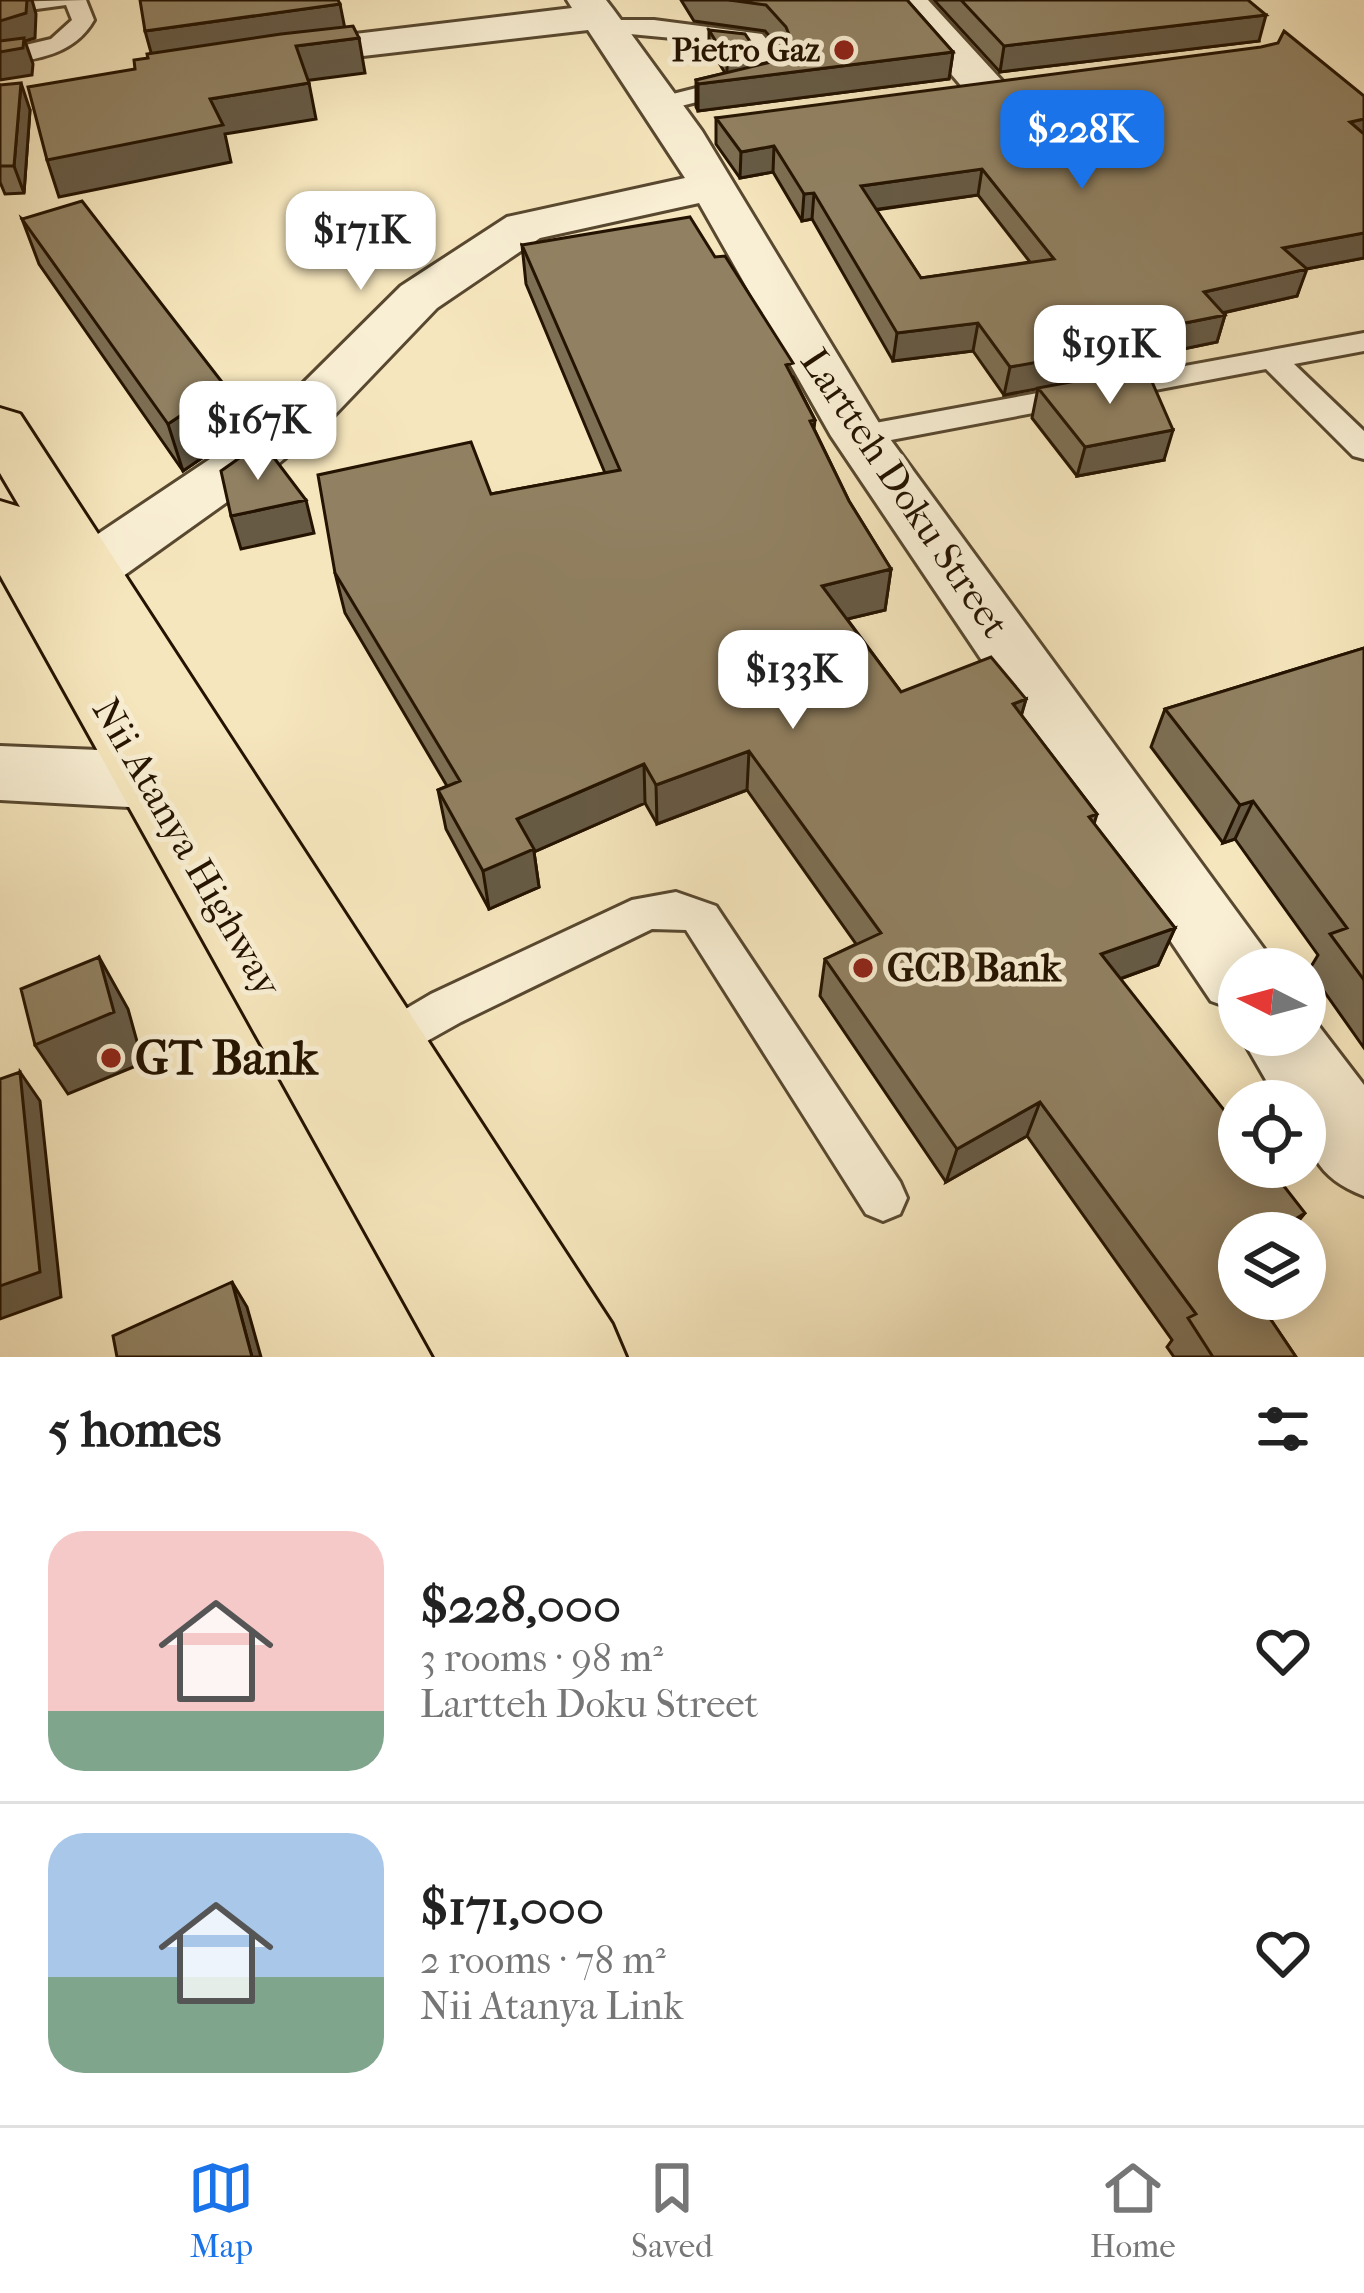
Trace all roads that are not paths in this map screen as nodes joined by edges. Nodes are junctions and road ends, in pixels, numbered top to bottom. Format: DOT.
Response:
graph roads {
  1 [pos="62,0"];
  2 [pos="75,0"];
  3 [pos="907,0"];
  4 [pos="0,8"];
  5 [pos="597,14"];
  6 [pos="0,58"];
  7 [pos="220,62"];
  8 [pos="1034,87"];
  9 [pos="44,90"];
  10 [pos="991,94"];
  11 [pos="0,97"];
  12 [pos="946,99"];
  13 [pos="671,118"];
  14 [pos="747,123"];
  15 [pos="712,186"];
  16 [pos="1364,342"];
  17 [pos="1273,360"];
  18 [pos="0,426"];
  19 [pos="859,436"];
  20 [pos="1364,449"];
  21 [pos="29,559"];
  22 [pos="0,773"];
  23 [pos="147,780"];
  24 [pos="1219,948"];
  25 [pos="386,1044"];
  26 [pos="1295,1056"];
  27 [pos="1364,1155"];
  28 [pos="883,1198"];
  29 [pos="486,1357"];
  30 [pos="579,1357"];
  1 -- 4 [label="lane"];
  2 -- 6 [label="lane"];
  3 -- 10 [label="street"];
  5 -- 7 [label="street"];
  5 -- 13 [label="street, Lartteh Doku Street"];
  5 -- 13 [label="lane"];
  8 -- 10 [label="street"];
  9 -- 11 [label="street"];
  10 -- 12 [label="street"];
  13 -- 14 [label="street"];
  13 -- 15 [label="street, Lartteh Doku Street"];
  15 -- 19 [label="street, Lartteh Doku Street"];
  15 -- 21 [label="street"];
  16 -- 17 [label="lane"];
  17 -- 19 [label="lane"];
  17 -- 20 [label="lane"];
  18 -- 21 [label="main road"];
  19 -- 24 [label="street, Lartteh Doku Street"];
  21 -- 23 [label="main road, Nii Atanya Highway"];
  21 -- 25 [label="main road"];
  22 -- 23 [label="street"];
  23 -- 29 [label="main road, Nii Atanya Highway"];
  25 -- 28 [label="lane"];
  25 -- 30 [label="main road"];
  26 -- 27 [label="street"];
}
